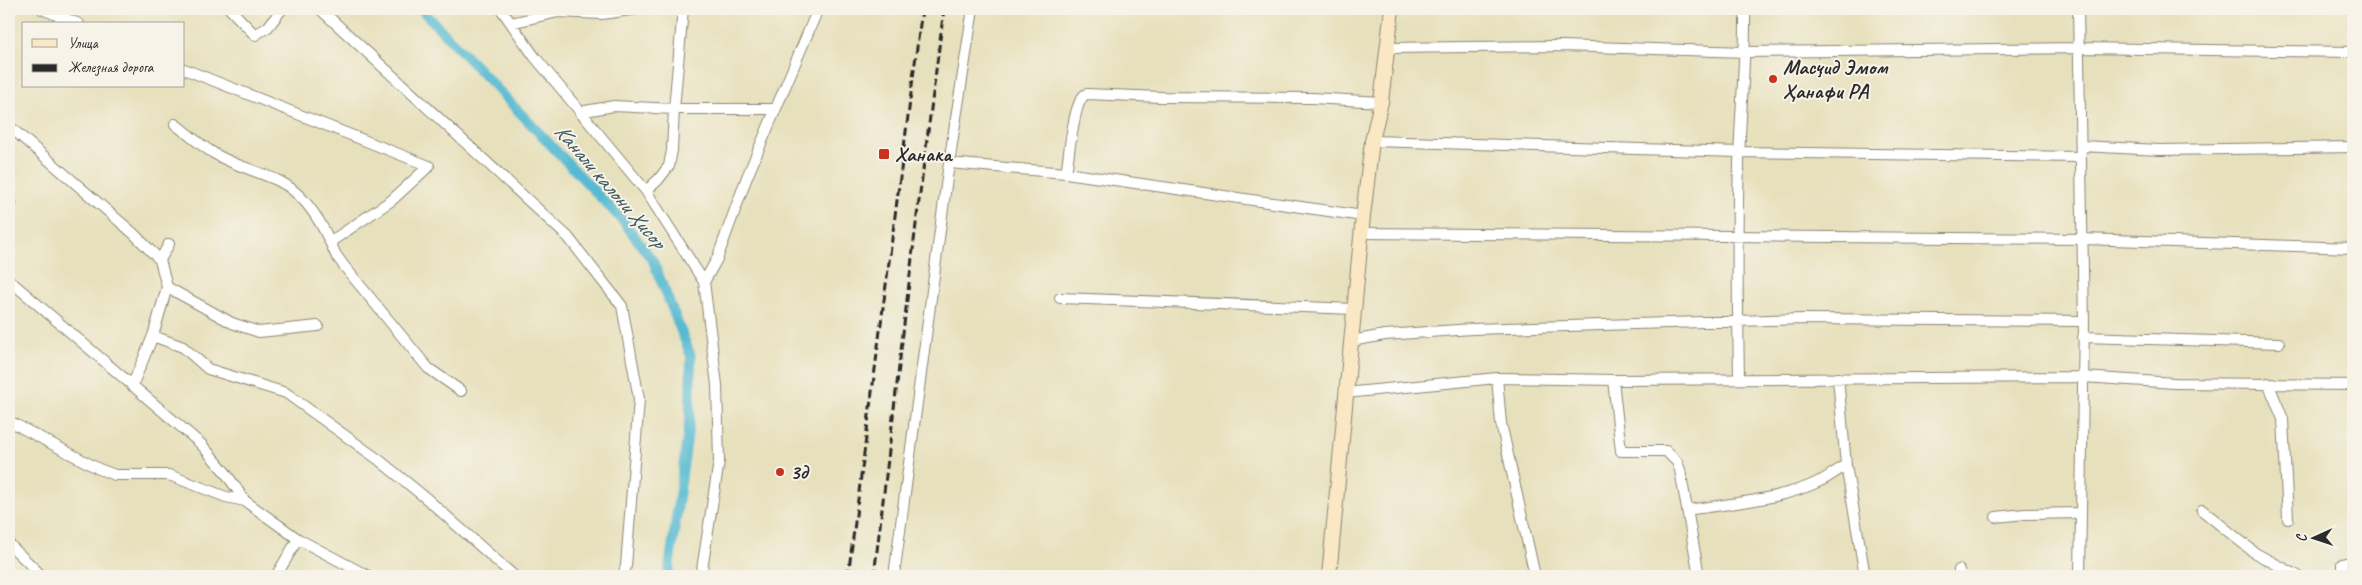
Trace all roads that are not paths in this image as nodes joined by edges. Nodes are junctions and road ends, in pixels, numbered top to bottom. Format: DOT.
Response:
graph roads {
  1 [pos="42,9"];
  2 [pos="230,9"];
  3 [pos="282,9"];
  4 [pos="320,9"];
  5 [pos="501,9"];
  6 [pos="638,9"];
  7 [pos="683,9"];
  8 [pos="818,9"];
  9 [pos="973,9"];
  10 [pos="1392,9"];
  11 [pos="1745,9"];
  12 [pos="2078,9"];
  13 [pos="74,22"];
  14 [pos="510,23"];
  15 [pos="1387,48"];
  16 [pos="2078,48"];
  17 [pos="1746,52"];
  18 [pos="2353,52"];
  19 [pos="185,69"];
  20 [pos="1381,102"];
  21 [pos="674,109"];
  22 [pos="775,109"];
  23 [pos="581,114"];
  24 [pos="175,124"];
  25 [pos="9,126"];
  26 [pos="1372,141"];
  27 [pos="2353,147"];
  28 [pos="2081,151"];
  29 [pos="1739,152"];
  30 [pos="949,163"];
  31 [pos="1066,173"];
  32 [pos="646,191"];
  33 [pos="1363,216"];
  34 [pos="1361,233"];
  35 [pos="1736,236"];
  36 [pos="2082,239"];
  37 [pos="330,242"];
  38 [pos="169,244"];
  39 [pos="2353,248"];
  40 [pos="160,260"];
  41 [pos="9,280"];
  42 [pos="704,282"];
  43 [pos="167,287"];
  44 [pos="1060,298"];
  45 [pos="1355,309"];
  46 [pos="1738,320"];
  47 [pos="2084,321"];
  48 [pos="318,326"];
  49 [pos="153,336"];
  50 [pos="2083,337"];
  51 [pos="1351,341"];
  52 [pos="2279,344"];
  53 [pos="2083,377"];
  54 [pos="1496,378"];
  55 [pos="1838,378"];
  56 [pos="1739,379"];
  57 [pos="1613,380"];
  58 [pos="2268,383"];
  59 [pos="2353,385"];
  60 [pos="132,386"];
  61 [pos="460,391"];
  62 [pos="1345,393"];
  63 [pos="9,421"];
  64 [pos="1846,465"];
  65 [pos="246,501"];
  66 [pos="1688,510"];
  67 [pos="2202,510"];
  68 [pos="2081,513"];
  69 [pos="1996,517"];
  70 [pos="2288,518"];
  71 [pos="298,539"];
  72 [pos="9,544"];
  73 [pos="2353,561"];
  74 [pos="42,576"];
  75 [pos="276,576"];
  76 [pos="368,576"];
  77 [pos="514,576"];
  78 [pos="623,576"];
  79 [pos="701,576"];
  80 [pos="894,576"];
  81 [pos="1329,576"];
  82 [pos="1535,576"];
  83 [pos="1699,576"];
  84 [pos="1866,576"];
  85 [pos="2080,576"];
  86 [pos="2298,576"];
  87 [pos="2342,576"];
  1 -- 13 [label="street"];
  2 -- 3 [label="street"];
  4 -- 78 [label="street"];
  5 -- 14 [label="street"];
  6 -- 14 [label="street"];
  7 -- 21 [label="street"];
  8 -- 22 [label="street"];
  9 -- 30 [label="street"];
  10 -- 15 [label="street"];
  11 -- 17 [label="street"];
  12 -- 16 [label="street"];
  14 -- 23 [label="street"];
  15 -- 17 [label="street"];
  15 -- 20 [label="street"];
  16 -- 17 [label="street"];
  16 -- 18 [label="street"];
  16 -- 28 [label="street"];
  17 -- 29 [label="street"];
  19 -- 37 [label="street"];
  20 -- 26 [label="street"];
  20 -- 31 [label="street"];
  21 -- 22 [label="street"];
  21 -- 23 [label="street"];
  21 -- 32 [label="street"];
  22 -- 42 [label="street"];
  23 -- 32 [label="street"];
  24 -- 37 [label="street"];
  25 -- 40 [label="street"];
  26 -- 29 [label="street"];
  26 -- 33 [label="street"];
  27 -- 28 [label="street"];
  28 -- 29 [label="street"];
  28 -- 36 [label="street"];
  29 -- 35 [label="street"];
  30 -- 31 [label="street"];
  30 -- 80 [label="street"];
  31 -- 33 [label="street"];
  32 -- 42 [label="street"];
  33 -- 34 [label="street"];
  34 -- 35 [label="street"];
  34 -- 45 [label="street"];
  35 -- 36 [label="street"];
  35 -- 46 [label="street"];
  36 -- 39 [label="street"];
  36 -- 47 [label="street"];
  37 -- 61 [label="street"];
  38 -- 40 [label="street"];
  40 -- 43 [label="street"];
  41 -- 60 [label="street"];
  42 -- 79 [label="street"];
  43 -- 48 [label="street"];
  43 -- 49 [label="street"];
  44 -- 45 [label="street"];
  45 -- 51 [label="street"];
  46 -- 47 [label="street"];
  46 -- 51 [label="street"];
  46 -- 56 [label="street"];
  47 -- 50 [label="street"];
  49 -- 60 [label="street"];
  49 -- 77 [label="street"];
  50 -- 52 [label="street"];
  50 -- 53 [label="street"];
  51 -- 62 [label="street"];
  53 -- 55 [label="street"];
  53 -- 58 [label="street"];
  53 -- 68 [label="street"];
  54 -- 57 [label="street"];
  54 -- 62 [label="street"];
  54 -- 82 [label="street"];
  55 -- 56 [label="street"];
  55 -- 64 [label="street"];
  56 -- 57 [label="street"];
  57 -- 66 [label="street"];
  58 -- 59 [label="street"];
  58 -- 70 [label="street"];
  60 -- 65 [label="street"];
  62 -- 81 [label="street"];
  63 -- 65 [label="street"];
  64 -- 66 [label="street"];
  64 -- 84 [label="street"];
  65 -- 71 [label="street"];
  66 -- 83 [label="street"];
  67 -- 86 [label="street"];
  68 -- 69 [label="street"];
  68 -- 85 [label="street"];
  71 -- 75 [label="street"];
  71 -- 76 [label="street"];
  72 -- 74 [label="street"];
  73 -- 87 [label="street"];
}
